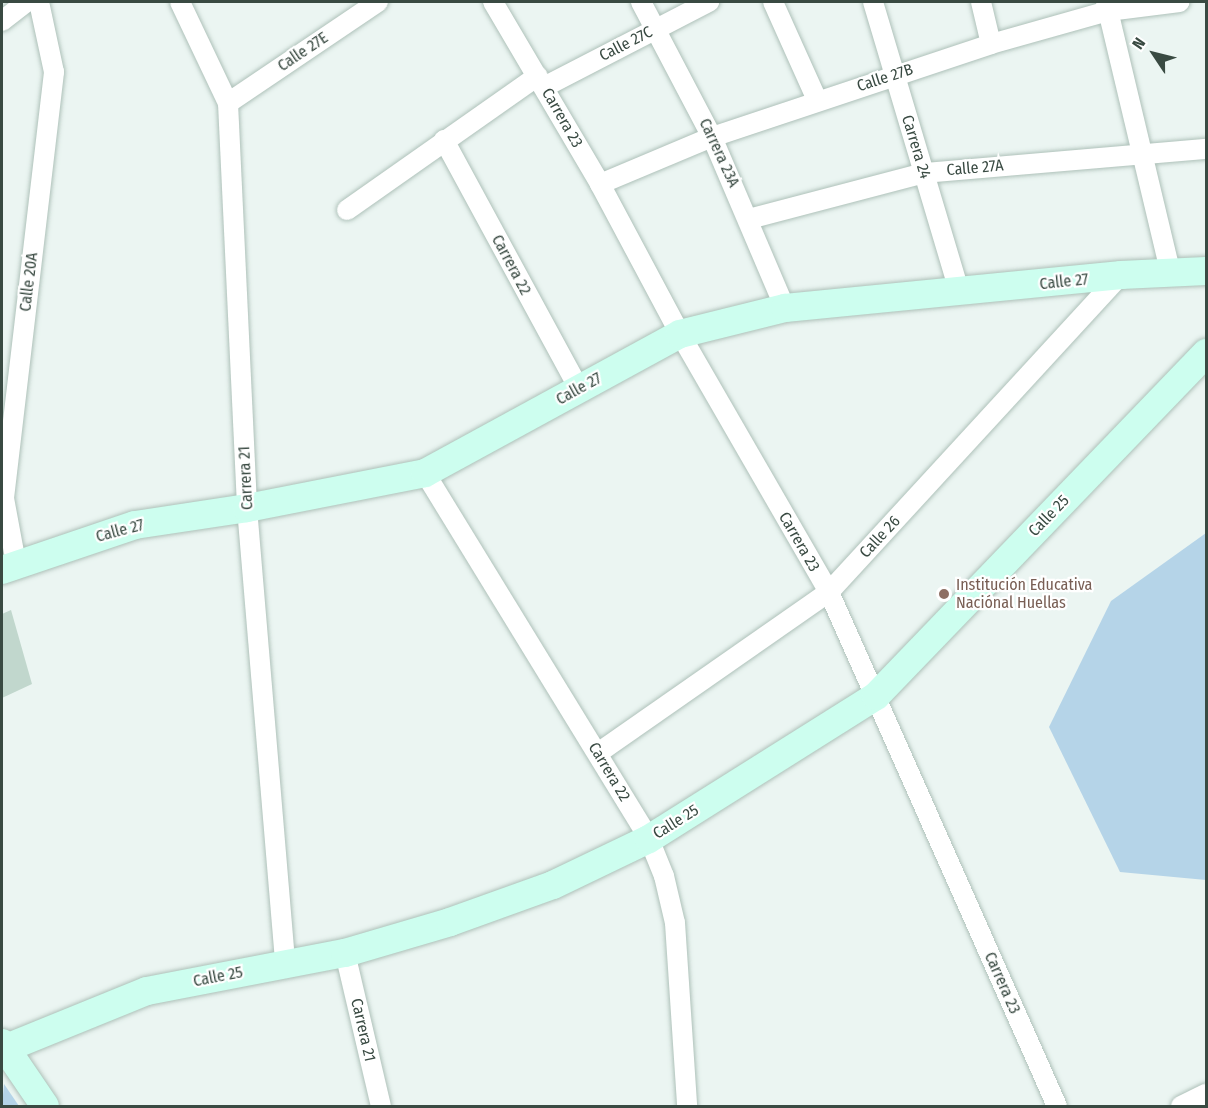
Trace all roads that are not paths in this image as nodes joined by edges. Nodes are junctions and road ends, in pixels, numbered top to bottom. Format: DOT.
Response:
graph roads {
  1 [pos="26,2"];
  2 [pos="39,2"];
  3 [pos="180,2"];
  4 [pos="378,2"];
  5 [pos="493,2"];
  6 [pos="641,2"];
  7 [pos="709,2"];
  8 [pos="773,2"];
  9 [pos="873,2"];
  10 [pos="981,2"];
  11 [pos="1179,2"];
  12 [pos="1107,6"];
  13 [pos="2,21"];
  14 [pos="657,28"];
  15 [pos="991,44"];
  16 [pos="895,75"];
  17 [pos="540,81"];
  18 [pos="817,100"];
  19 [pos="228,103"];
  20 [pos="712,137"];
  21 [pos="444,140"];
  22 [pos="1206,149"];
  23 [pos="1142,154"];
  24 [pos="924,173"];
  25 [pos="600,184"];
  26 [pos="347,210"];
  27 [pos="749,219"];
  28 [pos="1170,271"];
  29 [pos="1206,271"];
  30 [pos="1121,275"];
  31 [pos="960,293"];
  32 [pos="785,308"];
  33 [pos="680,334"];
  34 [pos="1206,353"];
  35 [pos="579,389"];
  36 [pos="425,473"];
  37 [pos="247,508"];
  38 [pos="9,566"];
  39 [pos="829,592"];
  40 [pos="876,696"];
  41 [pos="598,753"];
  42 [pos="649,839"];
  43 [pos="345,953"];
  44 [pos="285,963"];
  45 [pos="3,1046"];
  46 [pos="1206,1094"];
  47 [pos="44,1105"];
  48 [pos="381,1107"];
  49 [pos="687,1107"];
  50 [pos="1057,1107"];
  51 [pos="1181,1107"];
  1 -- 13 [label="street"];
  2 -- 38 [label="street, Calle 20A"];
  3 -- 19 [label="street, Carrera 21"];
  4 -- 19 [label="street, Calle 27E"];
  5 -- 17 [label="street, Carrera 23"];
  6 -- 14 [label="street, Carrera 23A"];
  7 -- 14 [label="street, Calle 27C"];
  8 -- 18 [label="street"];
  9 -- 16 [label="street, Carrera 24"];
  10 -- 15 [label="street"];
  11 -- 12 [label="street, Calle 27B"];
  12 -- 15 [label="street, Calle 27B"];
  12 -- 23 [label="street"];
  14 -- 17 [label="street, Calle 27C"];
  14 -- 20 [label="street, Carrera 23A"];
  15 -- 16 [label="street, Calle 27B"];
  16 -- 18 [label="street, Calle 27B"];
  16 -- 24 [label="street, Carrera 24"];
  17 -- 21 [label="street, Calle 27C"];
  17 -- 25 [label="street, Carrera 23"];
  18 -- 20 [label="street, Calle 27B"];
  19 -- 37 [label="street, Carrera 21"];
  20 -- 25 [label="street, Calle 27B"];
  20 -- 27 [label="street, Carrera 23A"];
  21 -- 26 [label="street, Calle 27C"];
  21 -- 35 [label="street, Carrera 22"];
  22 -- 23 [label="street, Calle 27A"];
  23 -- 24 [label="street, Calle 27A"];
  23 -- 28 [label="street"];
  24 -- 27 [label="street, Calle 27A"];
  24 -- 31 [label="street, Carrera 24"];
  25 -- 33 [label="street, Carrera 23"];
  27 -- 32 [label="street, Carrera 23A"];
  28 -- 29 [label="street, Calle 27"];
  28 -- 30 [label="street, Calle 27"];
  30 -- 31 [label="street, Calle 27"];
  30 -- 39 [label="street, Calle 26"];
  31 -- 32 [label="street, Calle 27"];
  32 -- 33 [label="street, Calle 27"];
  33 -- 35 [label="street, Calle 27"];
  33 -- 39 [label="street, Carrera 23"];
  34 -- 40 [label="street, Calle 25"];
  35 -- 36 [label="street, Calle 27"];
  36 -- 37 [label="street, Calle 27"];
  36 -- 41 [label="street, Carrera 22"];
  37 -- 38 [label="street, Calle 27"];
  37 -- 44 [label="street, Carrera 21"];
  39 -- 40 [label="street, Carrera 23"];
  39 -- 41 [label="street, Calle 26"];
  40 -- 42 [label="street, Calle 25"];
  40 -- 50 [label="street, Carrera 23"];
  41 -- 42 [label="street, Carrera 22"];
  42 -- 43 [label="street, Calle 25"];
  42 -- 49 [label="street, Carrera 22"];
  43 -- 44 [label="street, Calle 25"];
  43 -- 48 [label="street, Carrera 21"];
  44 -- 45 [label="street, Calle 25"];
  45 -- 47 [label="street"];
  46 -- 51 [label="street"];
}
